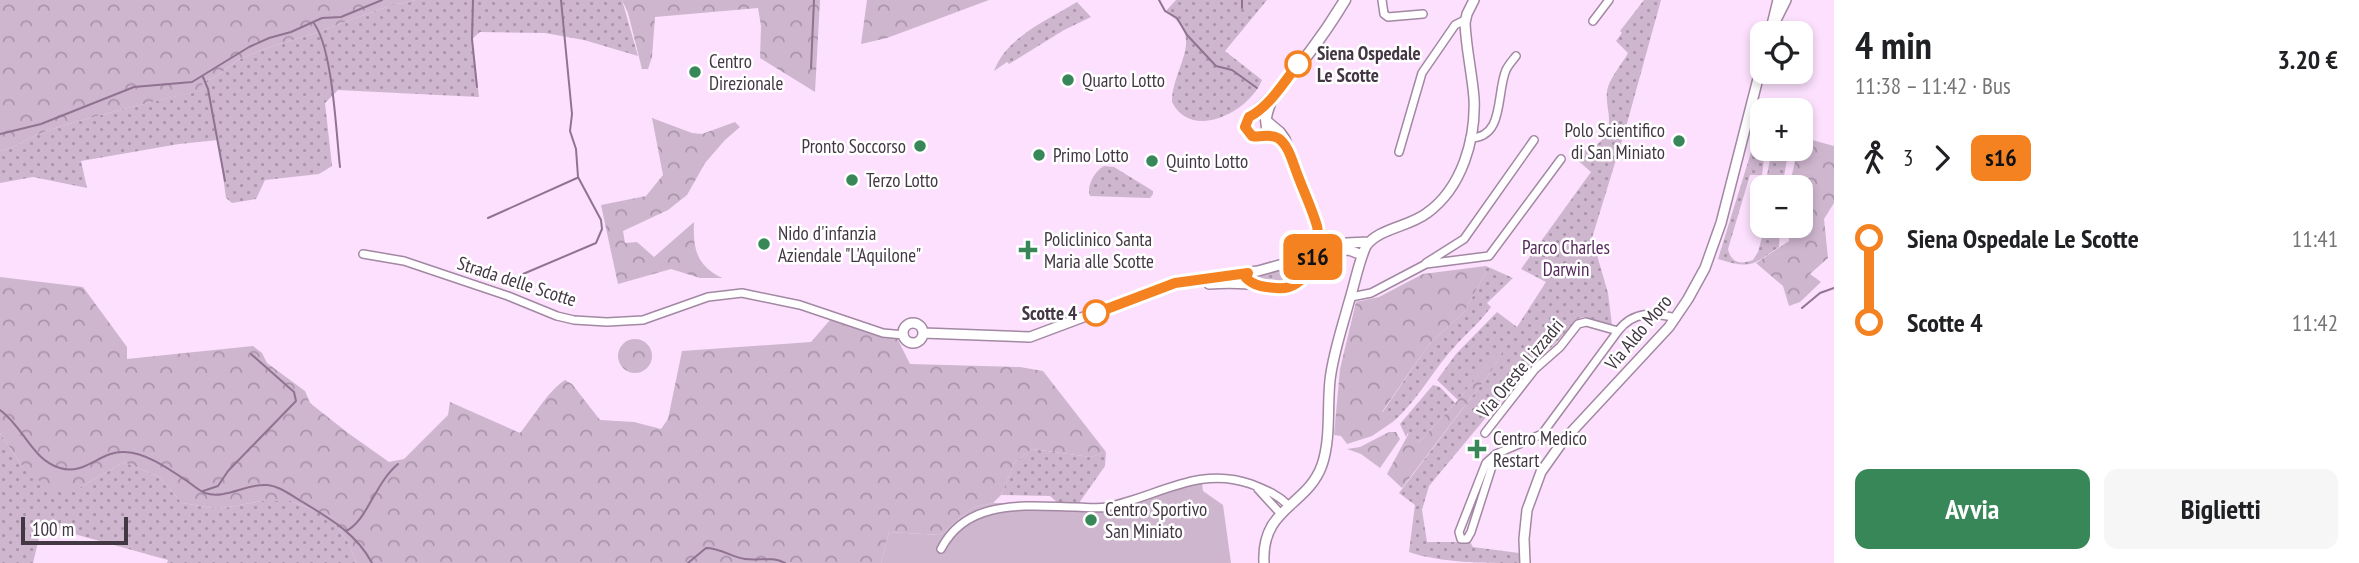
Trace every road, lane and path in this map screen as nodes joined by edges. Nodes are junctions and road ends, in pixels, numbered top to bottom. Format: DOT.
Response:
graph roads {
  1 [pos="1345,0"];
  2 [pos="1382,0"];
  3 [pos="1474,0"];
  4 [pos="1609,0"];
  5 [pos="1779,3"];
  6 [pos="1423,14"];
  7 [pos="1465,20"];
  8 [pos="1593,21"];
  9 [pos="1773,21"];
  10 [pos="1516,56"];
  11 [pos="1757,84"];
  12 [pos="1273,95"];
  13 [pos="1255,114"];
  14 [pos="1267,120"];
  15 [pos="1263,135"];
  16 [pos="1470,138"];
  17 [pos="1534,140"];
  18 [pos="1285,145"];
  19 [pos="1399,152"];
  20 [pos="1560,159"];
  21 [pos="1368,242"];
  22 [pos="363,254"];
  23 [pos="1362,255"];
  24 [pos="1301,259"];
  25 [pos="1426,264"];
  26 [pos="1248,273"];
  27 [pos="1187,281"];
  28 [pos="1256,285"];
  29 [pos="1351,297"];
  30 [pos="1676,318"];
  31 [pos="1618,331"];
  32 [pos="923,333"];
  33 [pos="904,335"];
  34 [pos="1486,433"];
  35 [pos="1496,454"];
  36 [pos="1252,485"];
  37 [pos="1288,505"];
  38 [pos="1280,513"];
  39 [pos="941,549"];
  40 [pos="1264,563"];
  41 [pos="1525,563"];
  1 -- 12 [label="main road"];
  2 -- 6 [label="street"];
  3 -- 7 [label="street"];
  4 -- 8 [label="street"];
  5 -- 9 [label="street"];
  7 -- 16 [label="street"];
  7 -- 19 [label="street"];
  10 -- 16 [label="street"];
  11 -- 30 [label="street, Via Aldo Moro"];
  12 -- 13 [label="main road"];
  12 -- 14 [label="main road"];
  13 -- 14 [label="main road"];
  13 -- 15 [label="main road"];
  14 -- 15 [label="main road"];
  14 -- 18 [label="street"];
  15 -- 18 [label="street"];
  16 -- 21 [label="street"];
  17 -- 25 [label="street"];
  18 -- 28 [label="street, bridge"];
  20 -- 25 [label="street"];
  21 -- 23 [label="street"];
  21 -- 23 [label="street"];
  22 -- 33 [label="street, Strada delle Scotte"];
  23 -- 29 [label="street"];
  24 -- 26 [label="street, Strada delle Scotte"];
  25 -- 29 [label="street"];
  26 -- 27 [label="street, Strada delle Scotte"];
  26 -- 28 [label="street"];
  27 -- 28 [label="street"];
  27 -- 32 [label="street, Strada delle Scotte"];
  29 -- 37 [label="street"];
  30 -- 31 [label="street"];
  30 -- 41 [label="street, Via Aldo Moro"];
  31 -- 34 [label="street, Via Oreste Lizzadri"];
  31 -- 35 [label="street"];
  32 -- 33 [label="street, Strada delle Scotte"];
  32 -- 33 [label="street, Strada delle Scotte"];
  35 -- 35 [label="street"];
  36 -- 37 [label="street"];
  36 -- 38 [label="street"];
  36 -- 39 [label="street"];
  37 -- 38 [label="street"];
  38 -- 40 [label="street"];
}
